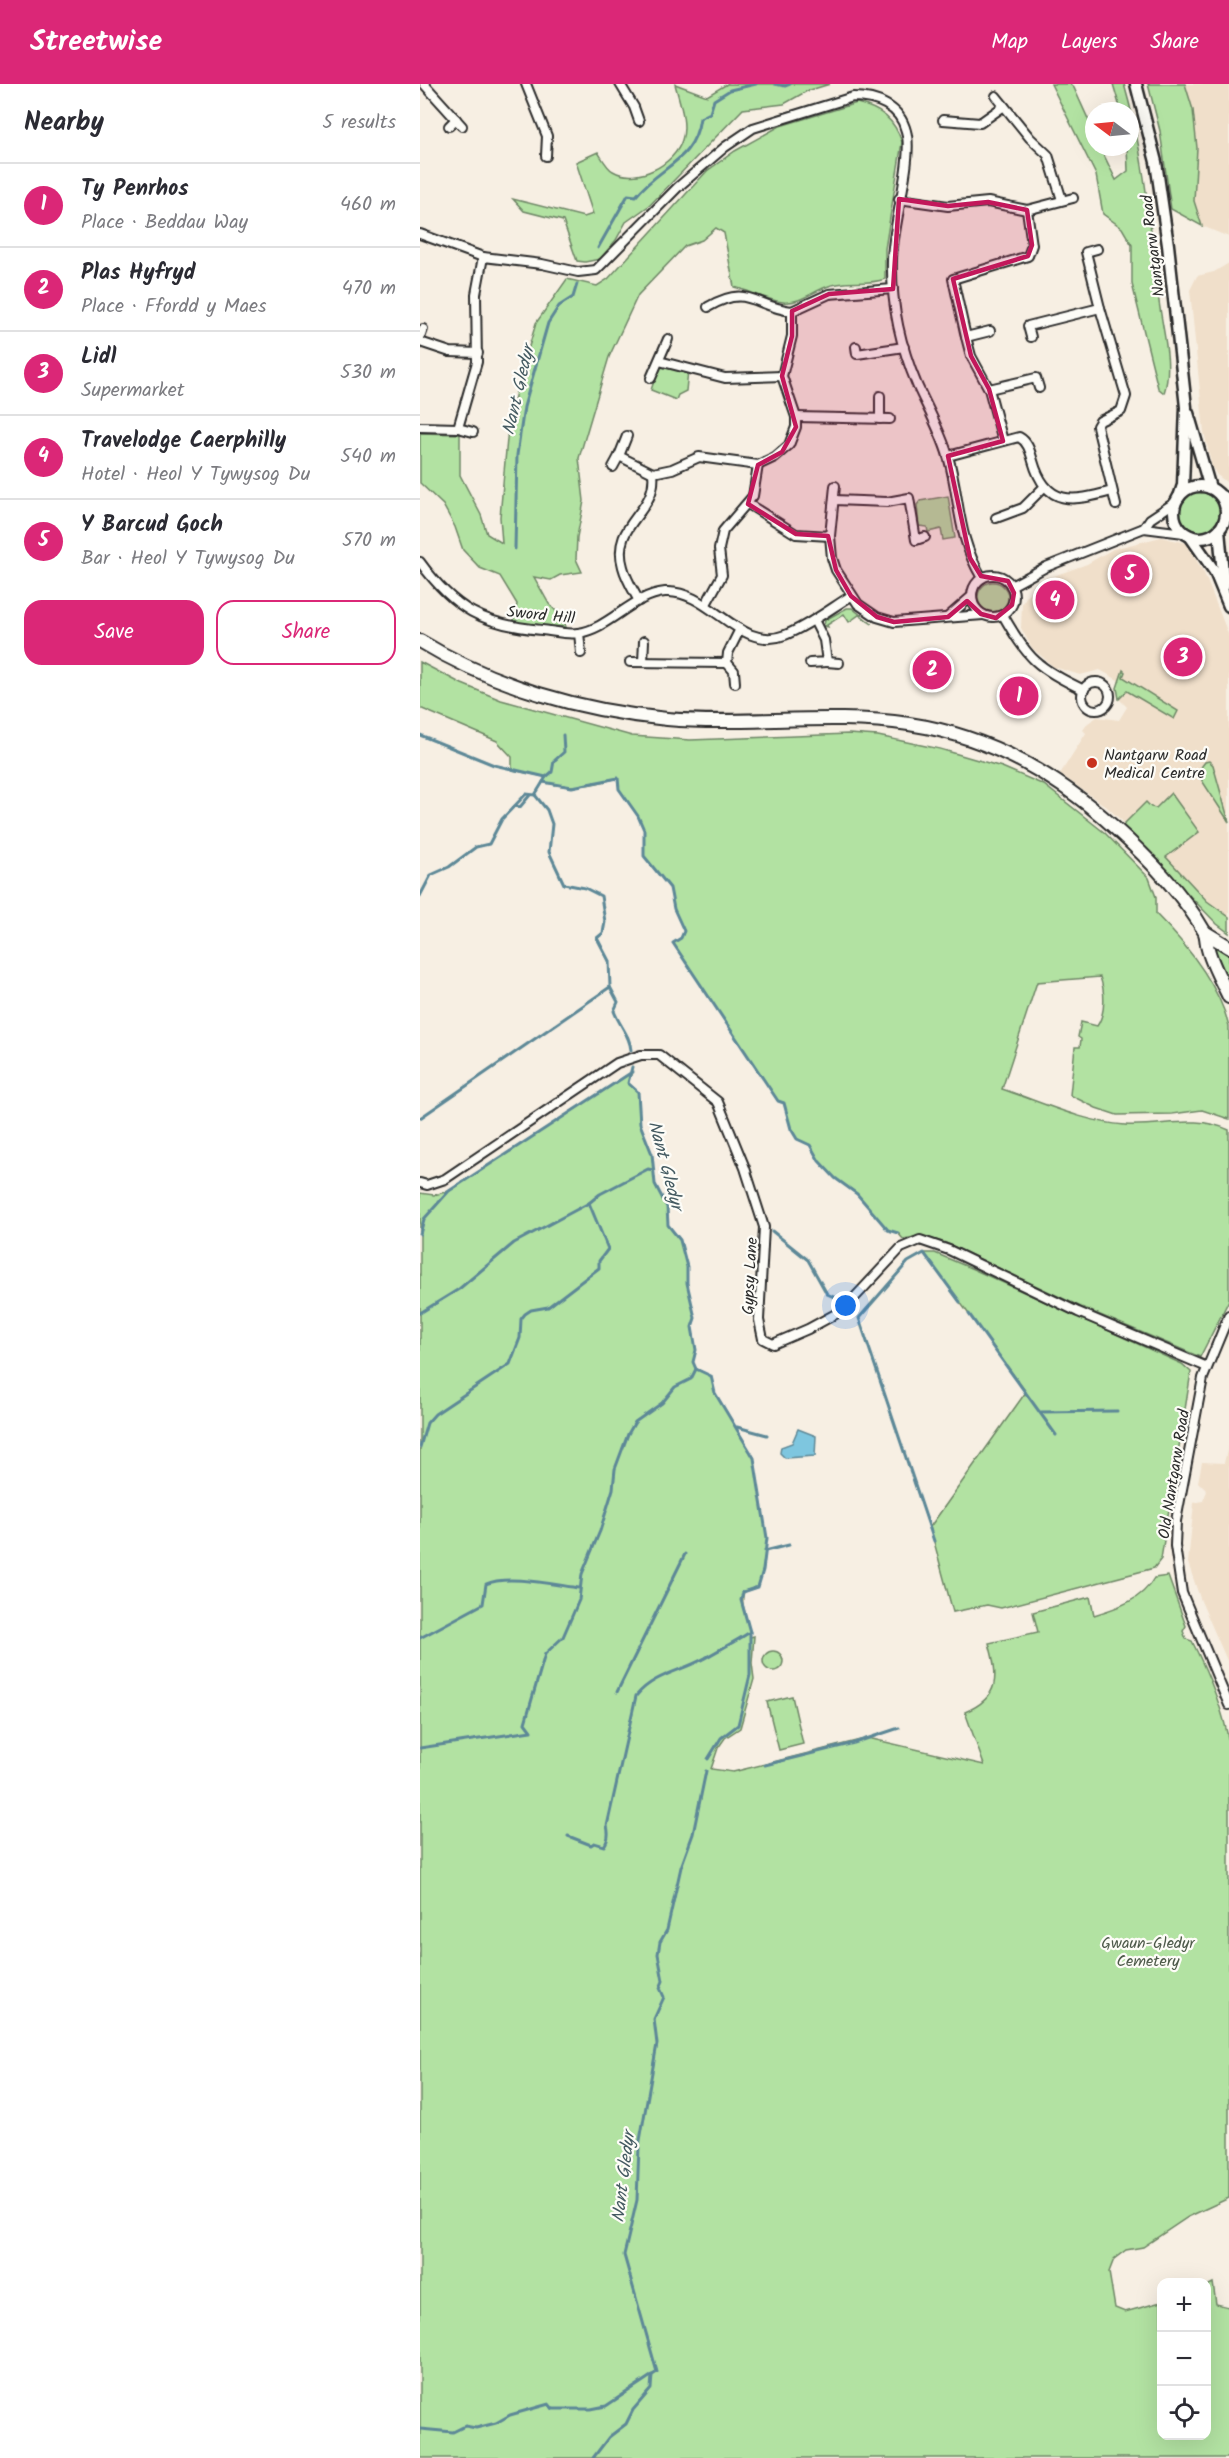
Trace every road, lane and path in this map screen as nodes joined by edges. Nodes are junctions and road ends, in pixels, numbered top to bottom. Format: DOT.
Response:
graph roads {
  1 [pos="424,84"];
  2 [pos="526,84"];
  3 [pos="620,84"];
  4 [pos="1136,84"];
  5 [pos="996,96"];
  6 [pos="1004,106"];
  7 [pos="456,119"];
  8 [pos="942,120"];
  9 [pos="639,121"];
  10 [pos="448,126"];
  11 [pos="462,126"];
  12 [pos="546,156"];
  13 [pos="1073,198"];
  14 [pos="899,199"];
  15 [pos="1062,200"];
  16 [pos="1027,210"];
  17 [pos="420,234"];
  18 [pos="1097,249"];
  19 [pos="483,257"];
  20 [pos="893,289"];
  21 [pos="708,307"];
  22 [pos="1100,308"];
  23 [pos="792,311"];
  24 [pos="423,329"];
  25 [pos="990,331"];
  26 [pos="966,337"];
  27 [pos="1031,337"];
  28 [pos="668,339"];
  29 [pos="420,340"];
  30 [pos="856,347"];
  31 [pos="904,347"];
  32 [pos="478,353"];
  33 [pos="659,361"];
  34 [pos="782,376"];
  35 [pos="651,378"];
  36 [pos="1039,388"];
  37 [pos="989,389"];
  38 [pos="880,396"];
  39 [pos="1186,407"];
  40 [pos="796,417"];
  41 [pos="880,419"];
  42 [pos="890,419"];
  43 [pos="420,427"];
  44 [pos="458,428"];
  45 [pos="473,432"];
  46 [pos="627,436"];
  47 [pos="1003,441"];
  48 [pos="619,456"];
  49 [pos="948,456"];
  50 [pos="758,465"];
  51 [pos="613,467"];
  52 [pos="653,473"];
  53 [pos="835,486"];
  54 [pos="1044,487"];
  55 [pos="1112,491"];
  56 [pos="1219,494"];
  57 [pos="1178,499"];
  58 [pos="834,500"];
  59 [pos="748,504"];
  60 [pos="1116,505"];
  61 [pos="996,518"];
  62 [pos="1227,518"];
  63 [pos="1144,528"];
  64 [pos="1219,530"];
  65 [pos="1187,534"];
  66 [pos="830,536"];
  67 [pos="925,537"];
  68 [pos="420,562"];
  69 [pos="982,578"];
  70 [pos="1011,586"];
  71 [pos="1224,591"];
  72 [pos="851,596"];
  73 [pos="972,596"];
  74 [pos="639,601"];
  75 [pos="706,604"];
  76 [pos="1229,606"];
  77 [pos="983,615"];
  78 [pos="1003,615"];
  79 [pos="948,617"];
  80 [pos="814,620"];
  81 [pos="740,629"];
  82 [pos="579,633"];
  83 [pos="420,641"];
  84 [pos="644,641"];
  85 [pos="581,653"];
  86 [pos="630,662"];
  87 [pos="643,662"];
  88 [pos="828,662"];
  89 [pos="727,663"];
  90 [pos="810,663"];
  91 [pos="839,663"];
  92 [pos="735,683"];
  93 [pos="1084,690"];
  94 [pos="1206,933"];
  95 [pos="1229,947"];
  96 [pos="1229,997"];
  97 [pos="420,1183"];
  98 [pos="1229,1315"];
  99 [pos="1207,1367"];
  100 [pos="1229,1705"];
  1 -- 7 [label="street"];
  2 -- 12 [label="street"];
  3 -- 9 [label="street"];
  4 -- 39 [label="main road, Nantgarw Road"];
  5 -- 6 [label="street"];
  6 -- 8 [label="street"];
  6 -- 15 [label="street"];
  7 -- 10 [label="street"];
  7 -- 11 [label="street"];
  13 -- 15 [label="street"];
  14 -- 16 [label="street"];
  14 -- 19 [label="street"];
  14 -- 20 [label="street"];
  15 -- 16 [label="street"];
  16 -- 26 [label="street"];
  17 -- 19 [label="street"];
  18 -- 22 [label="street"];
  19 -- 32 [label="street"];
  20 -- 23 [label="street"];
  20 -- 31 [label="street"];
  21 -- 23 [label="street"];
  22 -- 27 [label="street"];
  22 -- 55 [label="street"];
  23 -- 34 [label="street"];
  24 -- 29 [label="street"];
  25 -- 26 [label="street"];
  26 -- 37 [label="street"];
  28 -- 33 [label="street"];
  29 -- 32 [label="street"];
  30 -- 31 [label="street"];
  31 -- 49 [label="street"];
  32 -- 44 [label="street"];
  33 -- 34 [label="street"];
  33 -- 35 [label="street"];
  34 -- 40 [label="street"];
  36 -- 37 [label="street"];
  37 -- 47 [label="street"];
  38 -- 41 [label="street"];
  39 -- 56 [label="main road, Nantgarw Road"];
  39 -- 57 [label="main road, Nantgarw Road"];
  40 -- 41 [label="street"];
  40 -- 50 [label="street"];
  41 -- 42 [label="street"];
  43 -- 44 [label="street"];
  44 -- 45 [label="street"];
  46 -- 48 [label="street"];
  47 -- 49 [label="street"];
  47 -- 54 [label="street"];
  48 -- 51 [label="street"];
  48 -- 52 [label="street"];
  49 -- 69 [label="street"];
  50 -- 52 [label="street"];
  50 -- 59 [label="street"];
  52 -- 74 [label="street"];
  53 -- 58 [label="street"];
  54 -- 55 [label="street"];
  54 -- 61 [label="street"];
  55 -- 60 [label="street"];
  56 -- 57 [label="main road"];
  56 -- 62 [label="main road"];
  57 -- 63 [label="street"];
  57 -- 65 [label="main road"];
  58 -- 66 [label="street"];
  58 -- 67 [label="street"];
  59 -- 66 [label="street"];
  59 -- 75 [label="street"];
  62 -- 64 [label="main road"];
  63 -- 65 [label="street"];
  63 -- 70 [label="street"];
  64 -- 65 [label="main road"];
  64 -- 71 [label="main road"];
  65 -- 71 [label="main road"];
  66 -- 72 [label="street"];
  68 -- 82 [label="street, Sword Hill"];
  69 -- 70 [label="street"];
  69 -- 73 [label="street"];
  70 -- 78 [label="street"];
  71 -- 76 [label="main road"];
  72 -- 79 [label="street"];
  72 -- 80 [label="street"];
  73 -- 77 [label="street"];
  73 -- 79 [label="street"];
  74 -- 75 [label="street, Sword Hill"];
  74 -- 82 [label="street, Sword Hill"];
  75 -- 81 [label="street"];
  77 -- 78 [label="street"];
  77 -- 79 [label="street"];
  78 -- 93 [label="street"];
  80 -- 81 [label="street"];
  80 -- 88 [label="street"];
  81 -- 89 [label="street"];
  82 -- 85 [label="street"];
  83 -- 94 [label="main road"];
  84 -- 87 [label="street"];
  86 -- 87 [label="street"];
  87 -- 89 [label="street"];
  88 -- 90 [label="street"];
  88 -- 91 [label="street"];
  89 -- 92 [label="street"];
  94 -- 95 [label="main road"];
  94 -- 96 [label="main road"];
  97 -- 99 [label="street, Gypsy Lane"];
  98 -- 99 [label="street, Old Nantgarw Road"];
  99 -- 100 [label="street, Old Nantgarw Road"];
}
